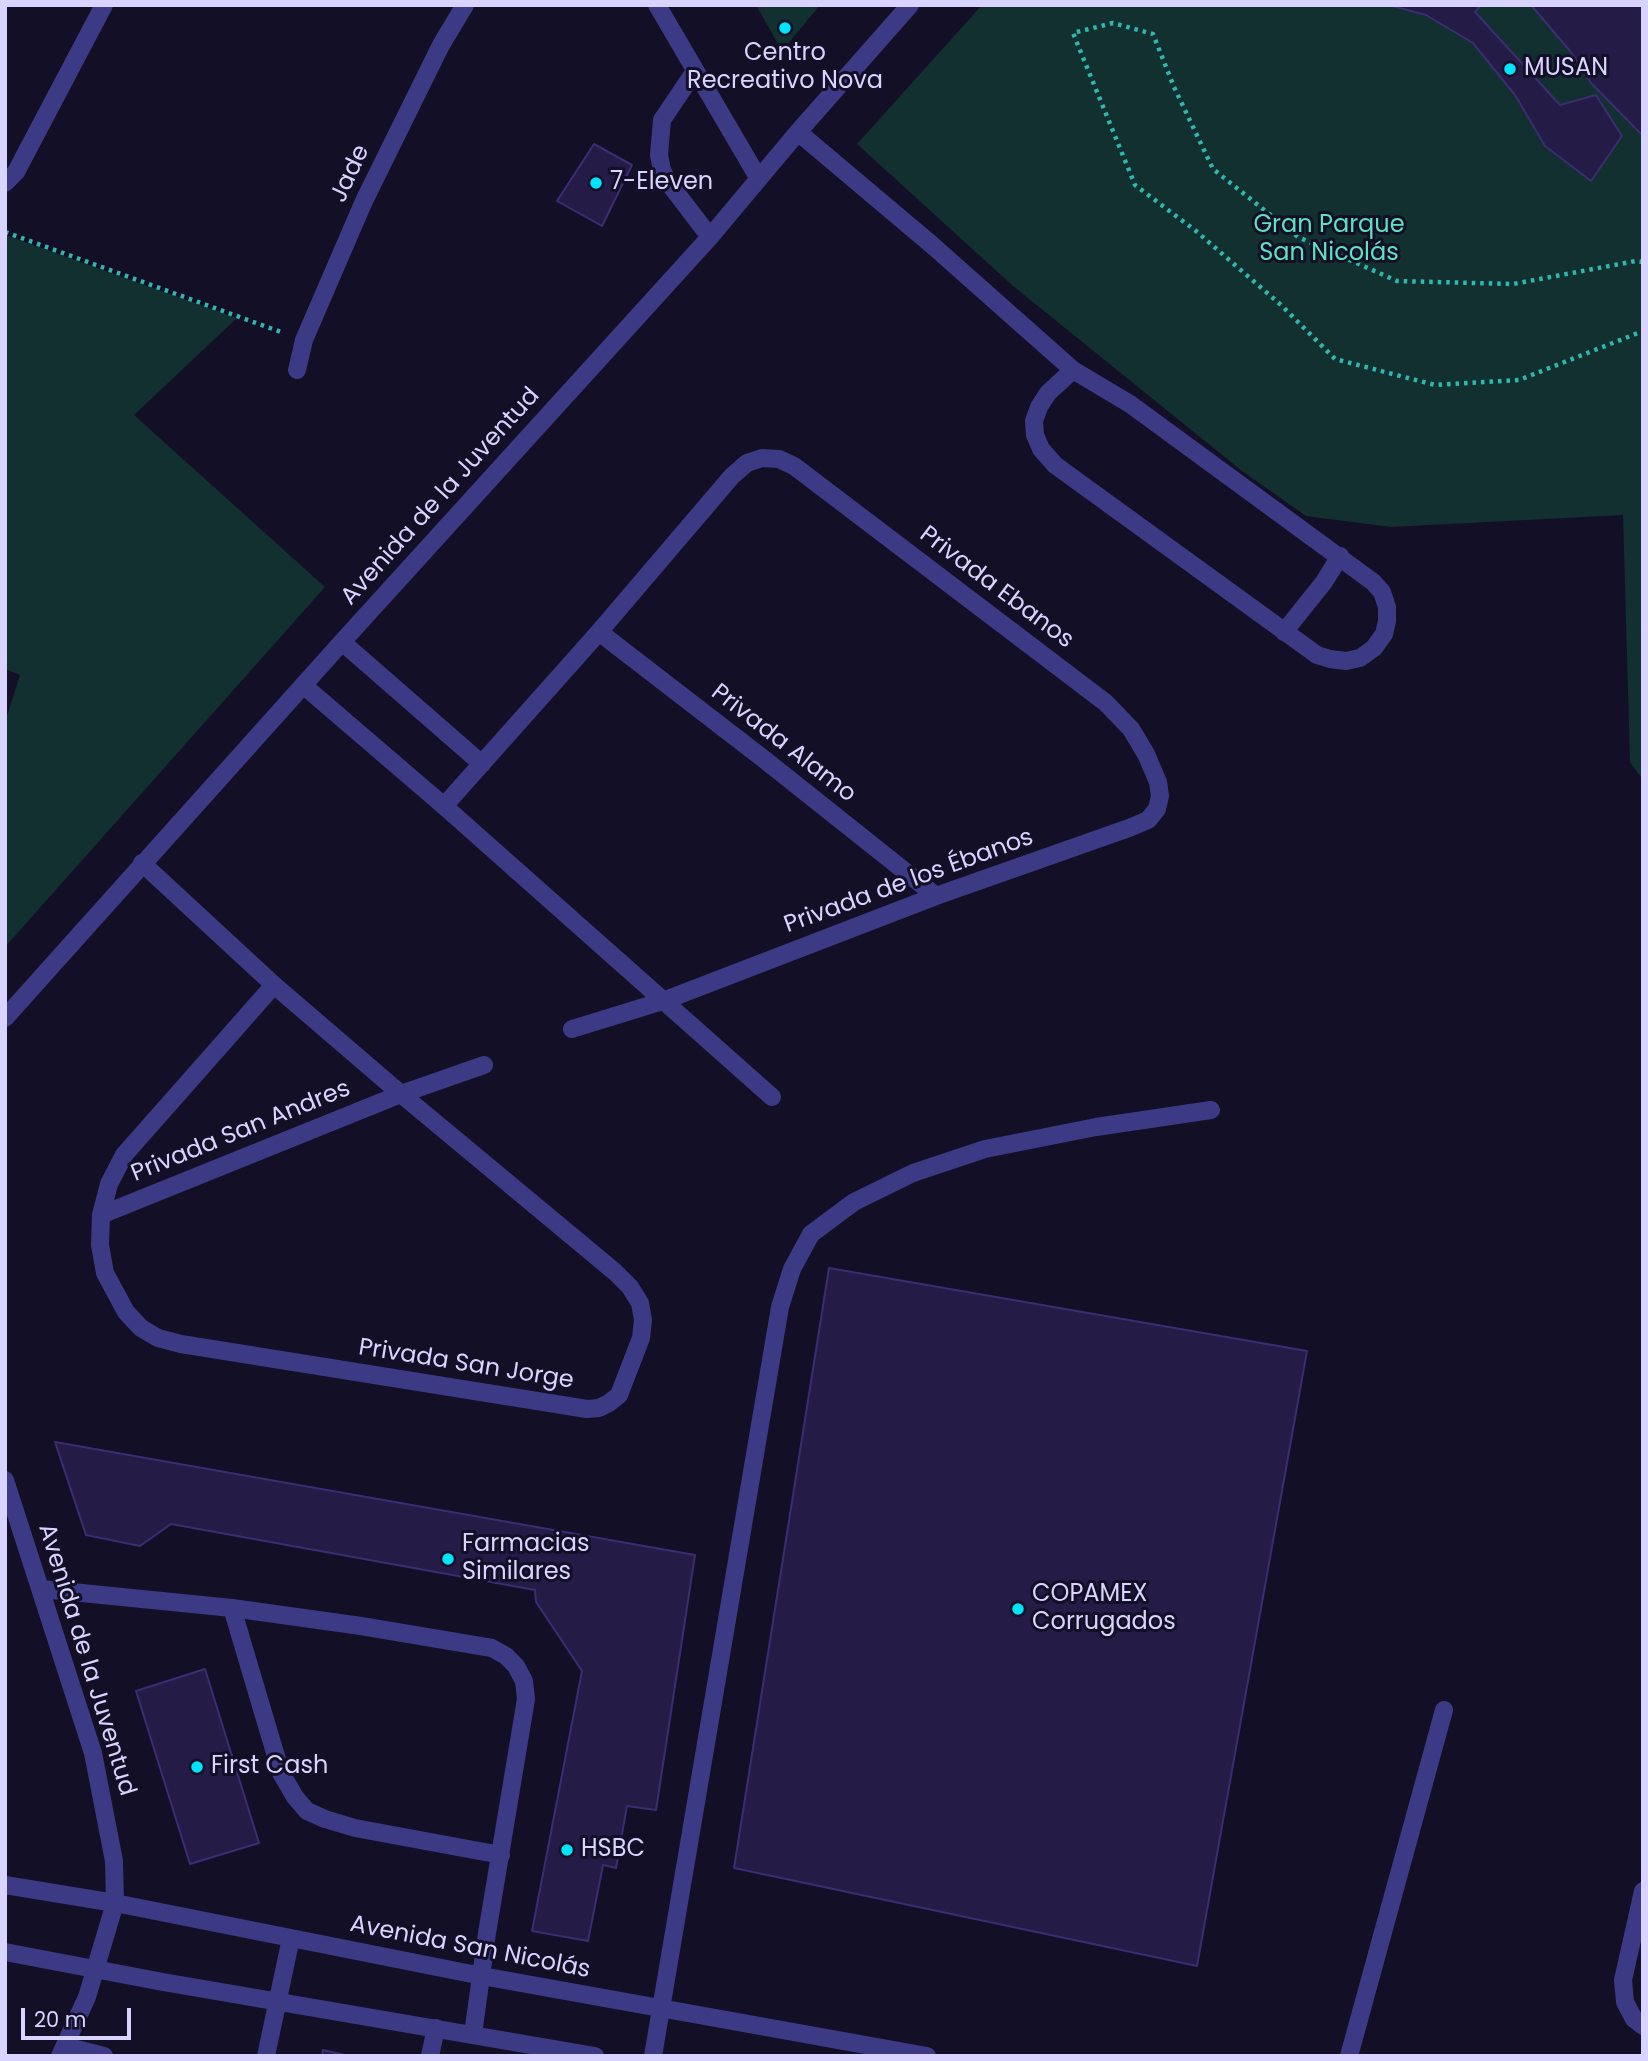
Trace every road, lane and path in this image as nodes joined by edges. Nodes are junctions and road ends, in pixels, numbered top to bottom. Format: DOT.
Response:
graph roads {
  1 [pos="104,5"];
  2 [pos="465,5"];
  3 [pos="657,5"];
  4 [pos="910,5"];
  5 [pos="695,71"];
  6 [pos="798,132"];
  7 [pos="760,179"];
  8 [pos="6,183"];
  9 [pos="5,232"];
  10 [pos="710,237"];
  11 [pos="1643,262"];
  12 [pos="1643,331"];
  13 [pos="304,340"];
  14 [pos="297,370"];
  15 [pos="1073,370"];
  16 [pos="1339,556"];
  17 [pos="599,632"];
  18 [pos="1284,632"];
  19 [pos="342,642"];
  20 [pos="303,685"];
  21 [pos="482,764"];
  22 [pos="1160,796"];
  23 [pos="444,806"];
  24 [pos="142,863"];
  25 [pos="936,896"];
  26 [pos="274,985"];
  27 [pos="663,1001"];
  28 [pos="5,1018"];
  29 [pos="572,1028"];
  30 [pos="484,1065"];
  31 [pos="401,1094"];
  32 [pos="772,1097"];
  33 [pos="1211,1110"];
  34 [pos="101,1215"];
  35 [pos="5,1480"];
  36 [pos="42,1589"];
  37 [pos="232,1608"];
  38 [pos="1444,1710"];
  39 [pos="501,1855"];
  40 [pos="5,1885"];
  41 [pos="1643,1891"];
  42 [pos="115,1903"];
  43 [pos="291,1938"];
  44 [pos="5,1952"];
  45 [pos="96,1969"];
  46 [pos="482,1976"];
  47 [pos="278,2000"];
  48 [pos="661,2009"];
  49 [pos="1643,2026"];
  50 [pos="436,2028"];
  51 [pos="473,2034"];
  52 [pos="62,2051"];
  53 [pos="104,2056"];
  54 [pos="266,2056"];
  55 [pos="430,2056"];
  56 [pos="595,2056"];
  57 [pos="653,2056"];
  58 [pos="927,2056"];
  59 [pos="1349,2056"];
  1 -- 8 [label="street"];
  2 -- 13 [label="street, Jade"];
  3 -- 5 [label="street"];
  4 -- 6 [label="street, Avenida de la Juventud"];
  5 -- 7 [label="street"];
  5 -- 10 [label="street"];
  6 -- 7 [label="street, Avenida de la Juventud"];
  6 -- 15 [label="street"];
  7 -- 10 [label="street, Avenida de la Juventud"];
  9 -- 13 [label="path"];
  10 -- 19 [label="street, Avenida de la Juventud"];
  11 -- 12 [label="path"];
  13 -- 14 [label="street, Jade"];
  15 -- 16 [label="street"];
  15 -- 18 [label="street"];
  16 -- 18 [label="street"];
  16 -- 18 [label="street"];
  17 -- 21 [label="street"];
  17 -- 22 [label="street, Privada Ebanos"];
  17 -- 25 [label="street, Privada Alamo"];
  19 -- 20 [label="street, Avenida de la Juventud"];
  19 -- 21 [label="street"];
  20 -- 23 [label="street"];
  20 -- 24 [label="street, Avenida de la Juventud"];
  21 -- 23 [label="street"];
  22 -- 25 [label="street, Privada de los Ébanos"];
  23 -- 27 [label="street"];
  24 -- 26 [label="street, Privada San Jorge"];
  24 -- 28 [label="street, Avenida de la Juventud"];
  25 -- 27 [label="street, Privada de los Ébanos"];
  26 -- 31 [label="street, Privada San Jorge"];
  26 -- 34 [label="street, Privada San Jorge"];
  27 -- 29 [label="street, Privada de los Ébanos"];
  27 -- 32 [label="street"];
  30 -- 31 [label="street"];
  31 -- 34 [label="street, Privada San Andres"];
  31 -- 34 [label="street, Privada San Jorge"];
  33 -- 48 [label="street"];
  35 -- 36 [label="street, Avenida de la Juventud"];
  36 -- 37 [label="street"];
  36 -- 42 [label="street, Avenida de la Juventud"];
  37 -- 39 [label="street"];
  37 -- 39 [label="street"];
  38 -- 59 [label="street"];
  39 -- 46 [label="street"];
  40 -- 42 [label="street, Avenida San Nicolás"];
  41 -- 49 [label="street"];
  42 -- 43 [label="street, Avenida San Nicolás"];
  42 -- 45 [label="street, Avenida de la Juventud"];
  43 -- 46 [label="street, Avenida San Nicolás"];
  43 -- 47 [label="street"];
  44 -- 45 [label="street"];
  45 -- 47 [label="street"];
  45 -- 52 [label="street, Avenida de la Juventud"];
  46 -- 48 [label="street, Avenida San Nicolás"];
  46 -- 51 [label="street"];
  47 -- 50 [label="street"];
  47 -- 54 [label="street"];
  48 -- 57 [label="street"];
  48 -- 58 [label="street, Avenida San Nicolás"];
  50 -- 51 [label="street"];
  50 -- 55 [label="street"];
  51 -- 56 [label="street"];
  52 -- 53 [label="street"];
}
